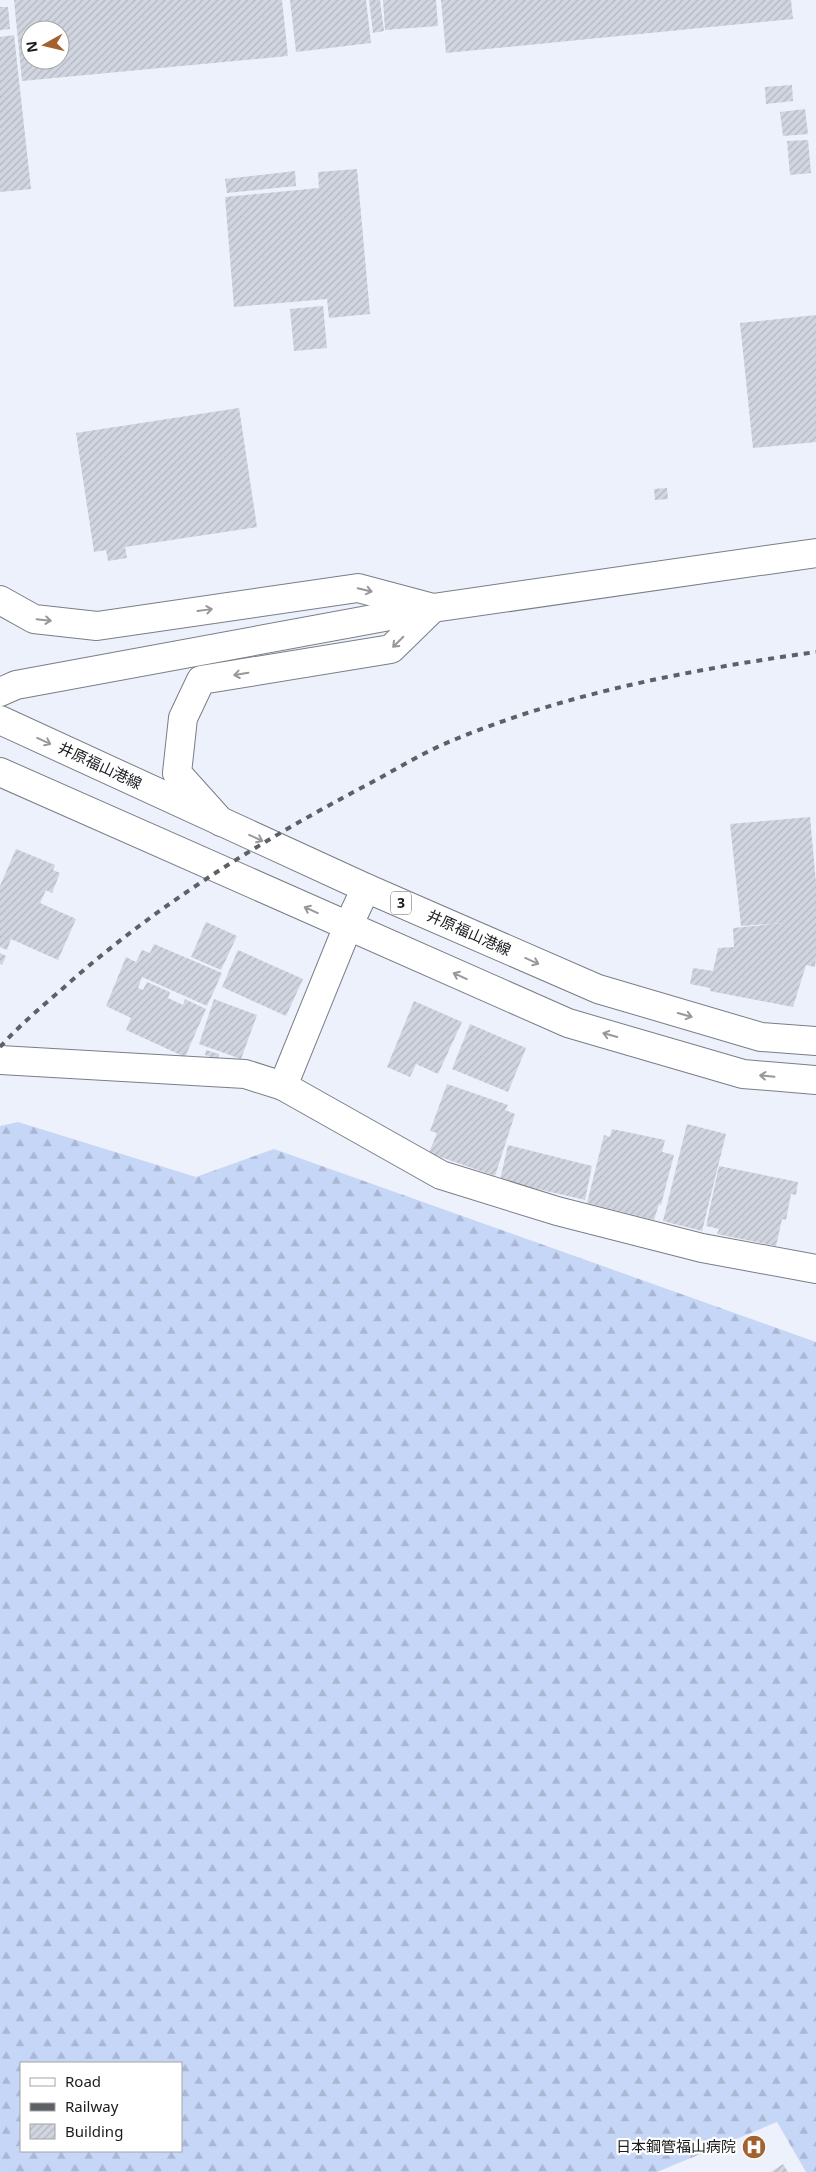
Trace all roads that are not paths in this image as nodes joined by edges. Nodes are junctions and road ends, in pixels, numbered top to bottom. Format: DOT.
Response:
graph roads {
  1 [pos="816,553"];
  2 [pos="0,600"];
  3 [pos="433,608"];
  4 [pos="0,692"];
  5 [pos="0,720"];
  6 [pos="0,772"];
  7 [pos="221,822"];
  8 [pos="366,888"];
  9 [pos="348,926"];
  10 [pos="816,1041"];
  11 [pos="0,1060"];
  12 [pos="816,1080"];
  13 [pos="283,1086"];
  14 [pos="816,1269"];
  1 -- 3 [label="street"];
  2 -- 3 [label="street, one-way"];
  3 -- 4 [label="street"];
  3 -- 7 [label="street, one-way"];
  5 -- 7 [label="street, 井原福山港線 / 3, one-way"];
  9 -- 6 [label="street, one-way"];
  7 -- 8 [label="street, 井原福山港線 / 3, one-way"];
  8 -- 9 [label="street"];
  8 -- 10 [label="street, 井原福山港線 / 3, one-way"];
  12 -- 9 [label="street, one-way"];
  9 -- 13 [label="street"];
  11 -- 13 [label="street"];
  13 -- 14 [label="street"];
}
